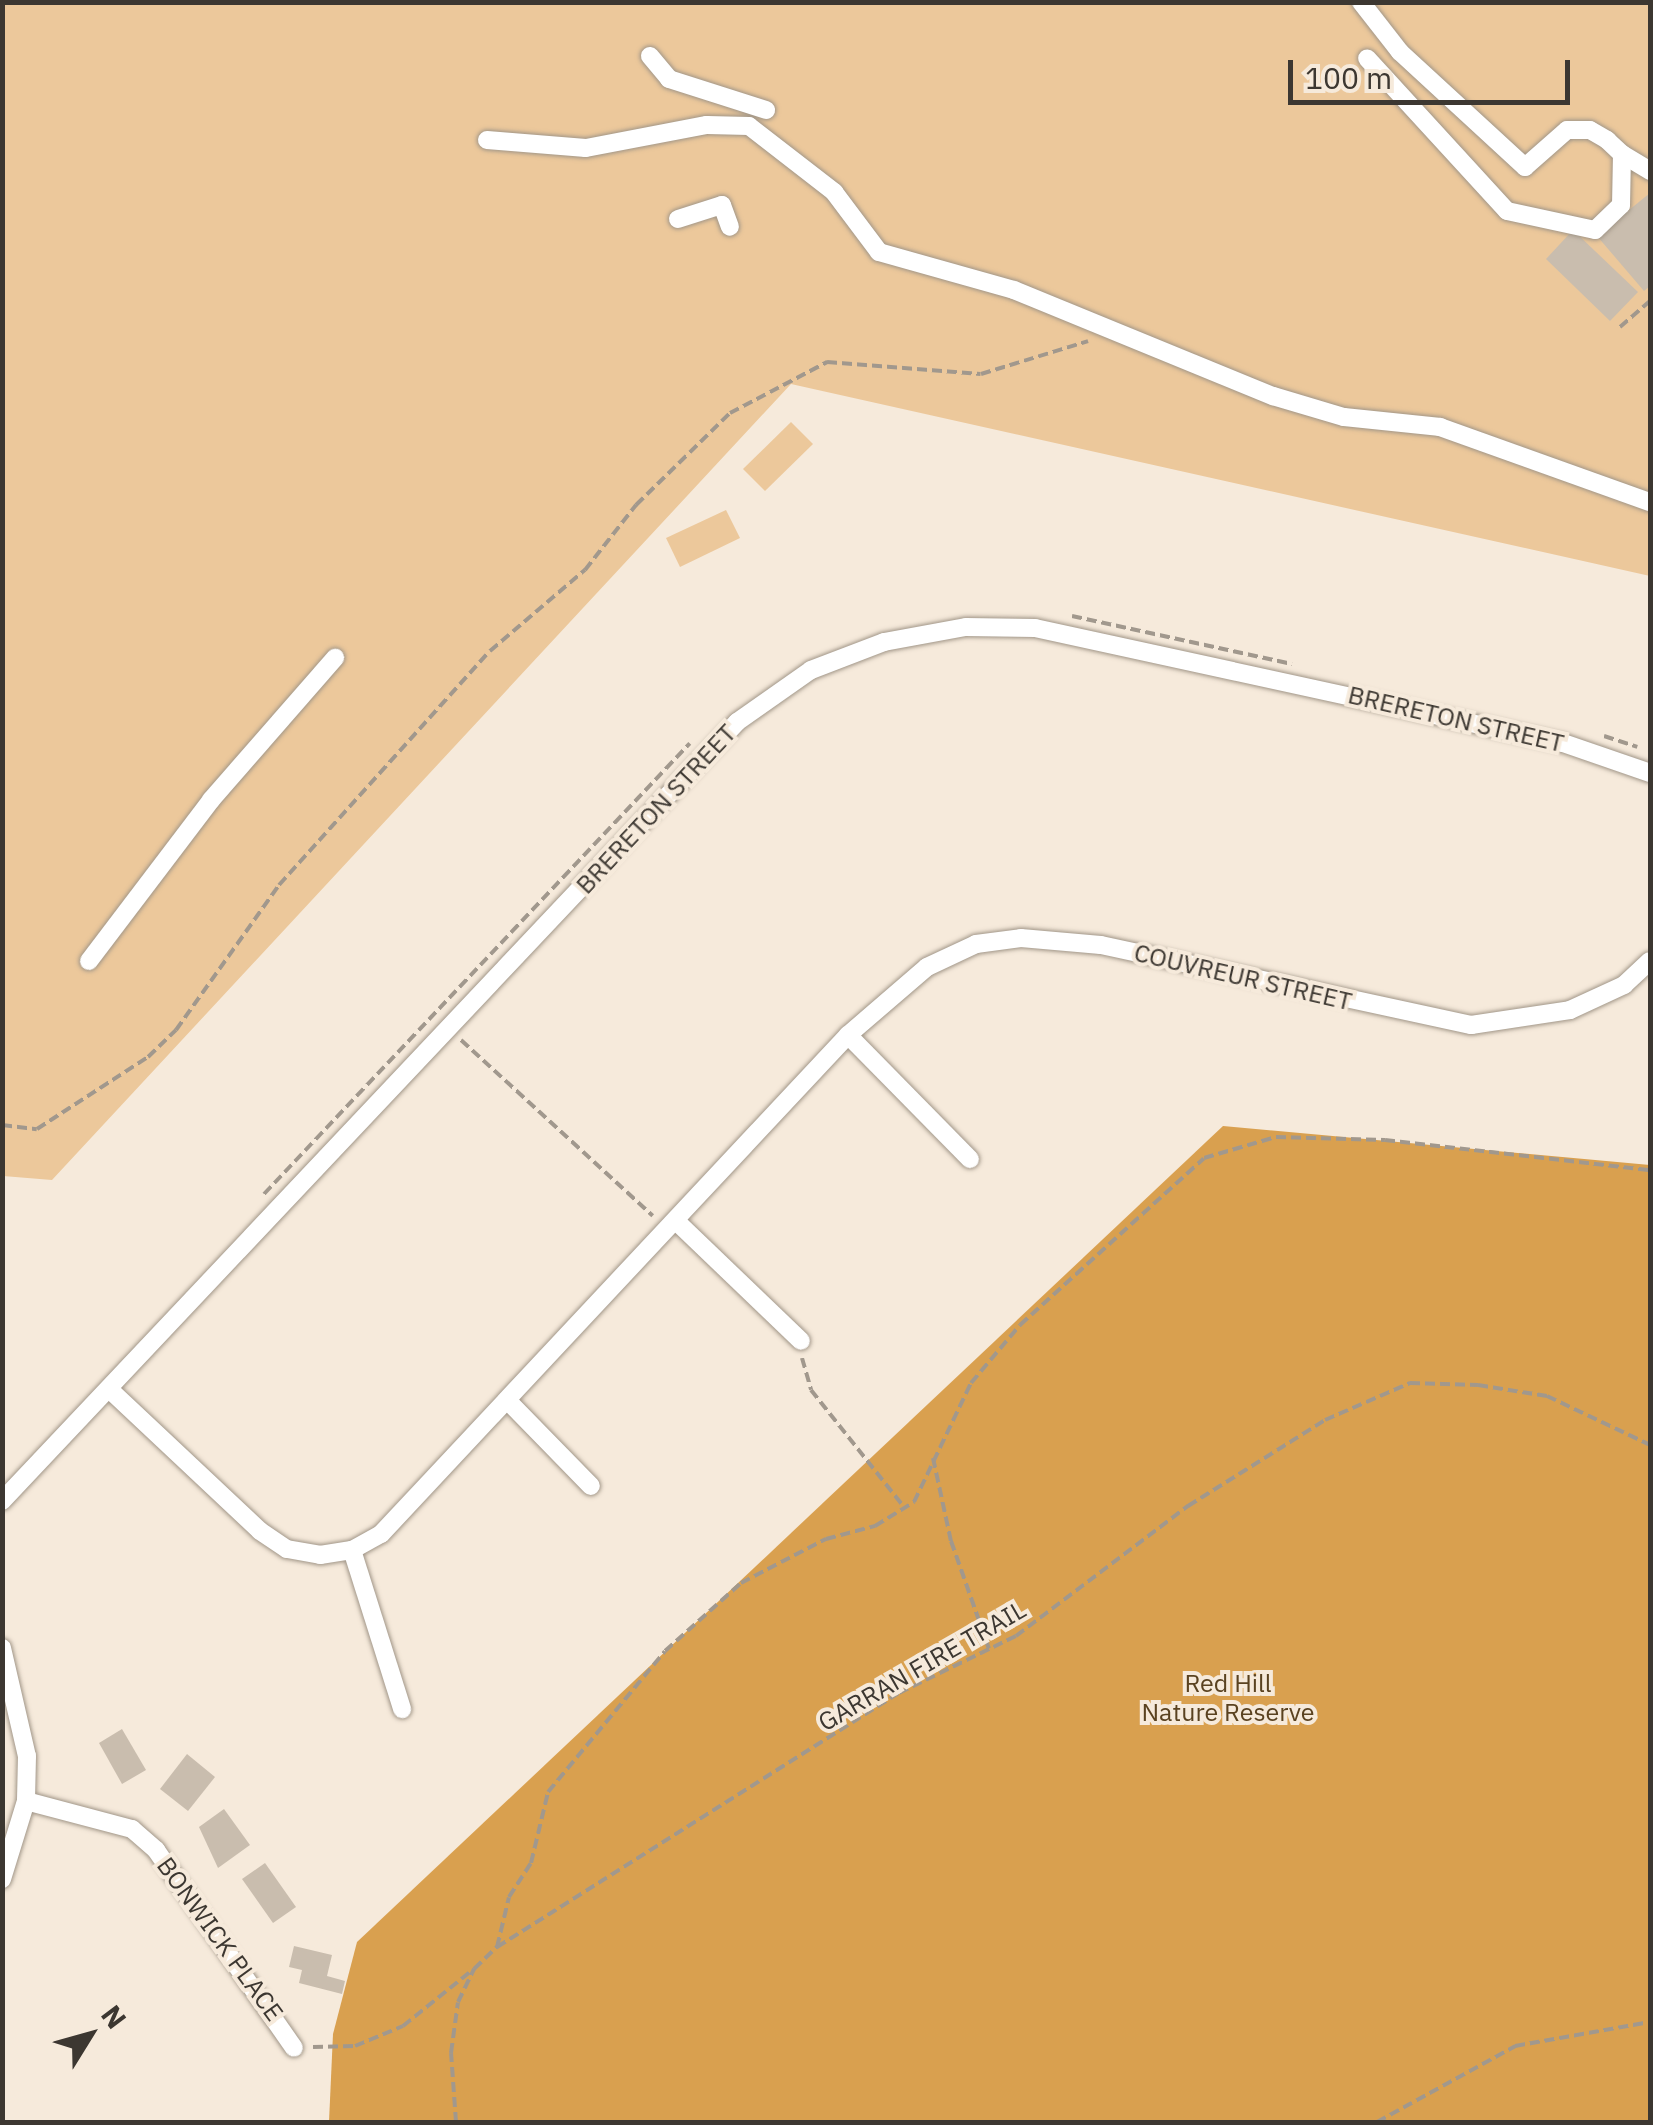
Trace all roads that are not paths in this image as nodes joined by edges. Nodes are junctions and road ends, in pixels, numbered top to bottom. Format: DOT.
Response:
graph roads {
  1 [pos="1361,2"];
  2 [pos="650,56"];
  3 [pos="1367,58"];
  4 [pos="766,110"];
  5 [pos="487,140"];
  6 [pos="1622,154"];
  7 [pos="1650,171"];
  8 [pos="678,219"];
  9 [pos="730,227"];
  10 [pos="1650,502"];
  11 [pos="335,658"];
  12 [pos="1650,772"];
  13 [pos="89,961"];
  14 [pos="1650,961"];
  15 [pos="848,1034"];
  16 [pos="970,1159"];
  17 [pos="672,1225"];
  18 [pos="801,1342"];
  19 [pos="110,1389"];
  20 [pos="506,1400"];
  21 [pos="591,1486"];
  22 [pos="2,1501"];
  23 [pos="352,1550"];
  24 [pos="2,1648"];
  25 [pos="402,1708"];
  26 [pos="26,1802"];
  27 [pos="2,1879"];
  28 [pos="294,2048"];
  1 -- 6 [label="street"];
  2 -- 4 [label="street"];
  3 -- 6 [label="street"];
  5 -- 10 [label="street"];
  6 -- 7 [label="street"];
  8 -- 9 [label="street"];
  11 -- 13 [label="street"];
  12 -- 19 [label="street, BRERETON STREET"];
  14 -- 15 [label="street, COUVREUR STREET"];
  15 -- 16 [label="street"];
  15 -- 17 [label="street, COUVREUR STREET"];
  17 -- 18 [label="street"];
  17 -- 20 [label="street, COUVREUR STREET"];
  19 -- 22 [label="street, BRERETON STREET"];
  19 -- 23 [label="street"];
  20 -- 21 [label="street"];
  20 -- 23 [label="street, COUVREUR STREET"];
  23 -- 25 [label="street"];
  24 -- 26 [label="street"];
  26 -- 27 [label="street"];
  26 -- 28 [label="street, BONWICK PLACE"];
}
